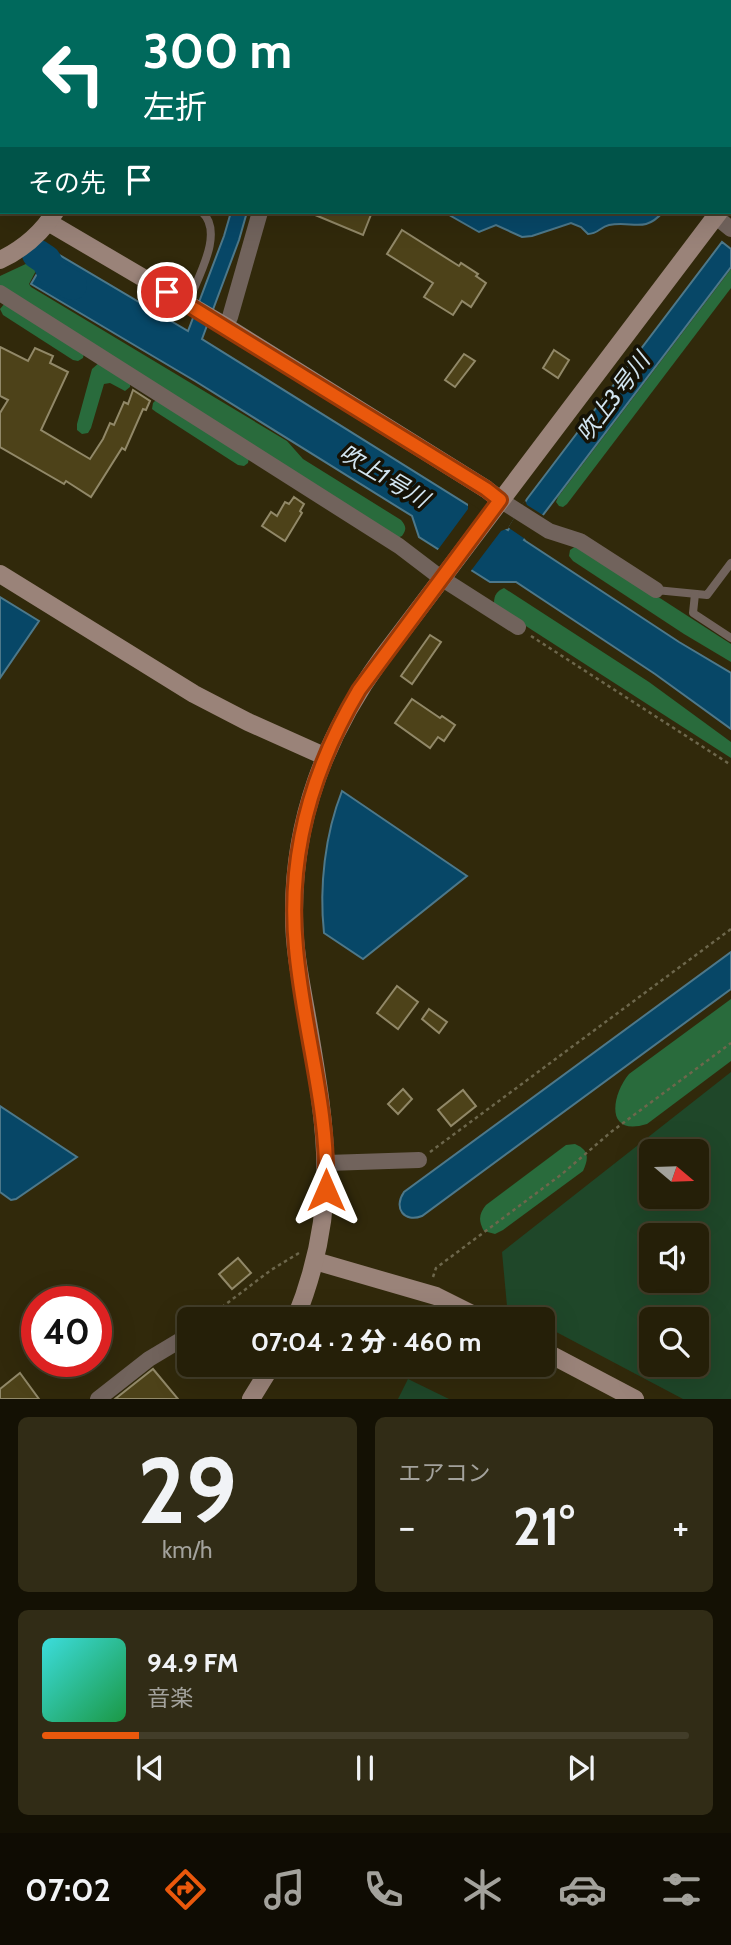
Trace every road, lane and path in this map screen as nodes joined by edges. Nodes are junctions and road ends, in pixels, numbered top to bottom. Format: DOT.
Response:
graph roads {
  1 [pos="203,214"];
  2 [pos="260,214"];
  3 [pos="717,214"];
  4 [pos="52,217"];
  5 [pos="731,229"];
  6 [pos="0,260"];
  7 [pos="0,293"];
  8 [pos="189,305"];
  9 [pos="220,323"];
  10 [pos="500,500"];
  11 [pos="731,563"];
  12 [pos="0,574"];
  13 [pos="441,578"];
  14 [pos="656,590"];
  15 [pos="695,594"];
  16 [pos="518,627"];
  17 [pos="731,638"];
  18 [pos="324,756"];
  19 [pos="731,765"];
  20 [pos="731,929"];
  21 [pos="731,1043"];
  22 [pos="419,1160"];
  23 [pos="327,1163"];
  24 [pos="308,1257"];
  25 [pos="432,1280"];
  26 [pos="222,1307"];
  27 [pos="298,1307"];
  28 [pos="458,1307"];
  29 [pos="177,1342"];
  30 [pos="555,1357"];
  31 [pos="261,1377"];
  32 [pos="98,1399"];
  33 [pos="251,1399"];
  34 [pos="635,1399"];
  1 -- 8 [label="lane"];
  2 -- 9 [label="street"];
  3 -- 5 [label="street"];
  3 -- 10 [label="street"];
  4 -- 6 [label="street"];
  4 -- 8 [label="street"];
  7 -- 13 [label="street"];
  8 -- 9 [label="street"];
  9 -- 10 [label="street"];
  10 -- 13 [label="street"];
  10 -- 14 [label="street"];
  11 -- 15 [label="lane"];
  12 -- 18 [label="street"];
  13 -- 16 [label="street"];
  13 -- 18 [label="street"];
  14 -- 15 [label="lane"];
  15 -- 17 [label="lane"];
  16 -- 19 [label="path"];
  18 -- 23 [label="street"];
  20 -- 22 [label="path"];
  21 -- 25 [label="path"];
  22 -- 23 [label="street"];
  23 -- 24 [label="street"];
  24 -- 26 [label="path"];
  24 -- 27 [label="street"];
  24 -- 28 [label="street"];
  29 -- 32 [label="street"];
  30 -- 34 [label="street"];
  31 -- 33 [label="street"];
}
